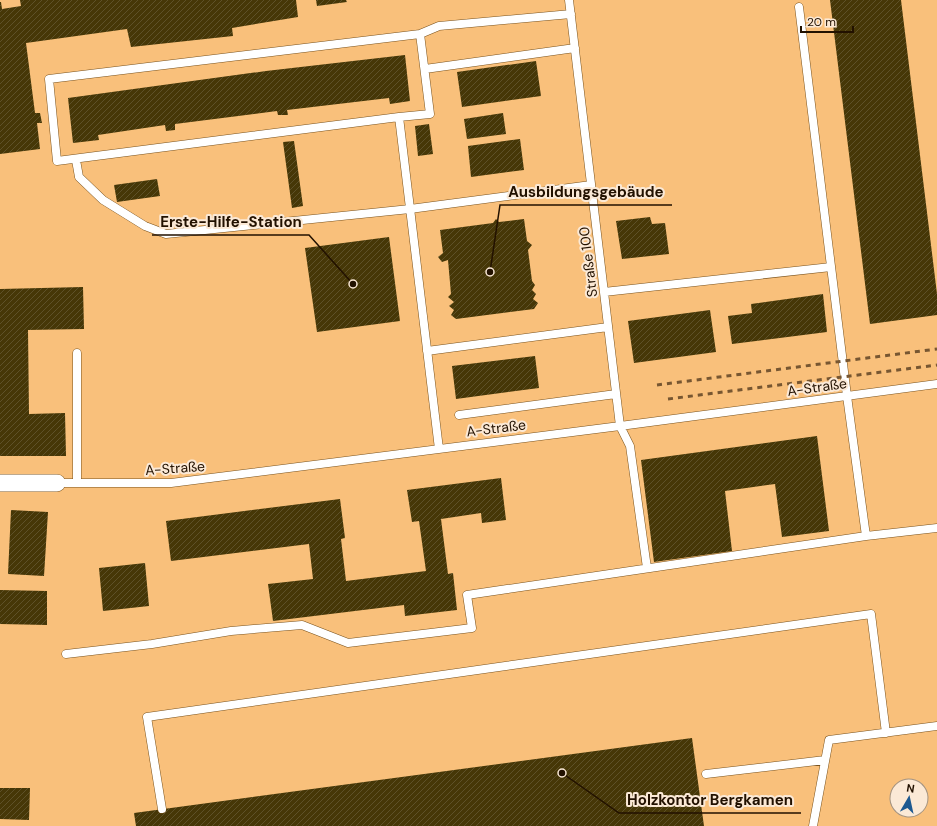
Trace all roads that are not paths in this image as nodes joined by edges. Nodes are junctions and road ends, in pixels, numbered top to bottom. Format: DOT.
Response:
graph roads {
  1 [pos="569,0"];
  2 [pos="799,7"];
  3 [pos="571,14"];
  4 [pos="420,34"];
  5 [pos="575,48"];
  6 [pos="424,69"];
  7 [pos="399,117"];
  8 [pos="76,160"];
  9 [pos="591,185"];
  10 [pos="410,209"];
  11 [pos="831,267"];
  12 [pos="604,292"];
  13 [pos="608,327"];
  14 [pos="427,351"];
  15 [pos="77,353"];
  16 [pos="937,384"];
  17 [pos="616,394"];
  18 [pos="847,396"];
  19 [pos="458,415"];
  20 [pos="620,426"];
  21 [pos="439,449"];
  22 [pos="0,483"];
  23 [pos="57,483"];
  24 [pos="77,483"];
  25 [pos="937,528"];
  26 [pos="866,536"];
  27 [pos="647,568"];
  28 [pos="66,654"];
  29 [pos="937,726"];
  30 [pos="886,733"];
  31 [pos="825,760"];
  32 [pos="706,774"];
  33 [pos="162,809"];
  34 [pos="813,826"];
  1 -- 3 [label="lane, Straße 100"];
  2 -- 11 [label="lane"];
  3 -- 4 [label="lane"];
  3 -- 5 [label="lane, Straße 100"];
  4 -- 6 [label="lane"];
  4 -- 8 [label="lane"];
  5 -- 6 [label="lane"];
  5 -- 9 [label="lane, Straße 100"];
  6 -- 7 [label="lane"];
  7 -- 8 [label="lane"];
  7 -- 10 [label="lane"];
  8 -- 10 [label="lane"];
  9 -- 10 [label="lane"];
  9 -- 12 [label="lane, Straße 100"];
  10 -- 14 [label="lane"];
  11 -- 12 [label="lane"];
  11 -- 18 [label="lane"];
  12 -- 13 [label="lane, Straße 100"];
  13 -- 14 [label="lane"];
  13 -- 17 [label="lane, Straße 100"];
  14 -- 21 [label="lane"];
  15 -- 24 [label="lane"];
  16 -- 18 [label="lane, A-Straße"];
  17 -- 19 [label="lane"];
  17 -- 20 [label="lane, Straße 100"];
  18 -- 20 [label="lane, A-Straße"];
  18 -- 26 [label="lane"];
  20 -- 21 [label="lane, A-Straße"];
  20 -- 27 [label="lane, Straße 100"];
  21 -- 24 [label="lane, A-Straße"];
  22 -- 23 [label="street"];
  23 -- 24 [label="lane, A-Straße"];
  25 -- 26 [label="lane"];
  26 -- 27 [label="lane"];
  27 -- 28 [label="lane"];
  29 -- 30 [label="lane"];
  30 -- 31 [label="lane"];
  30 -- 33 [label="lane"];
  31 -- 32 [label="lane"];
  31 -- 34 [label="lane"];
}
